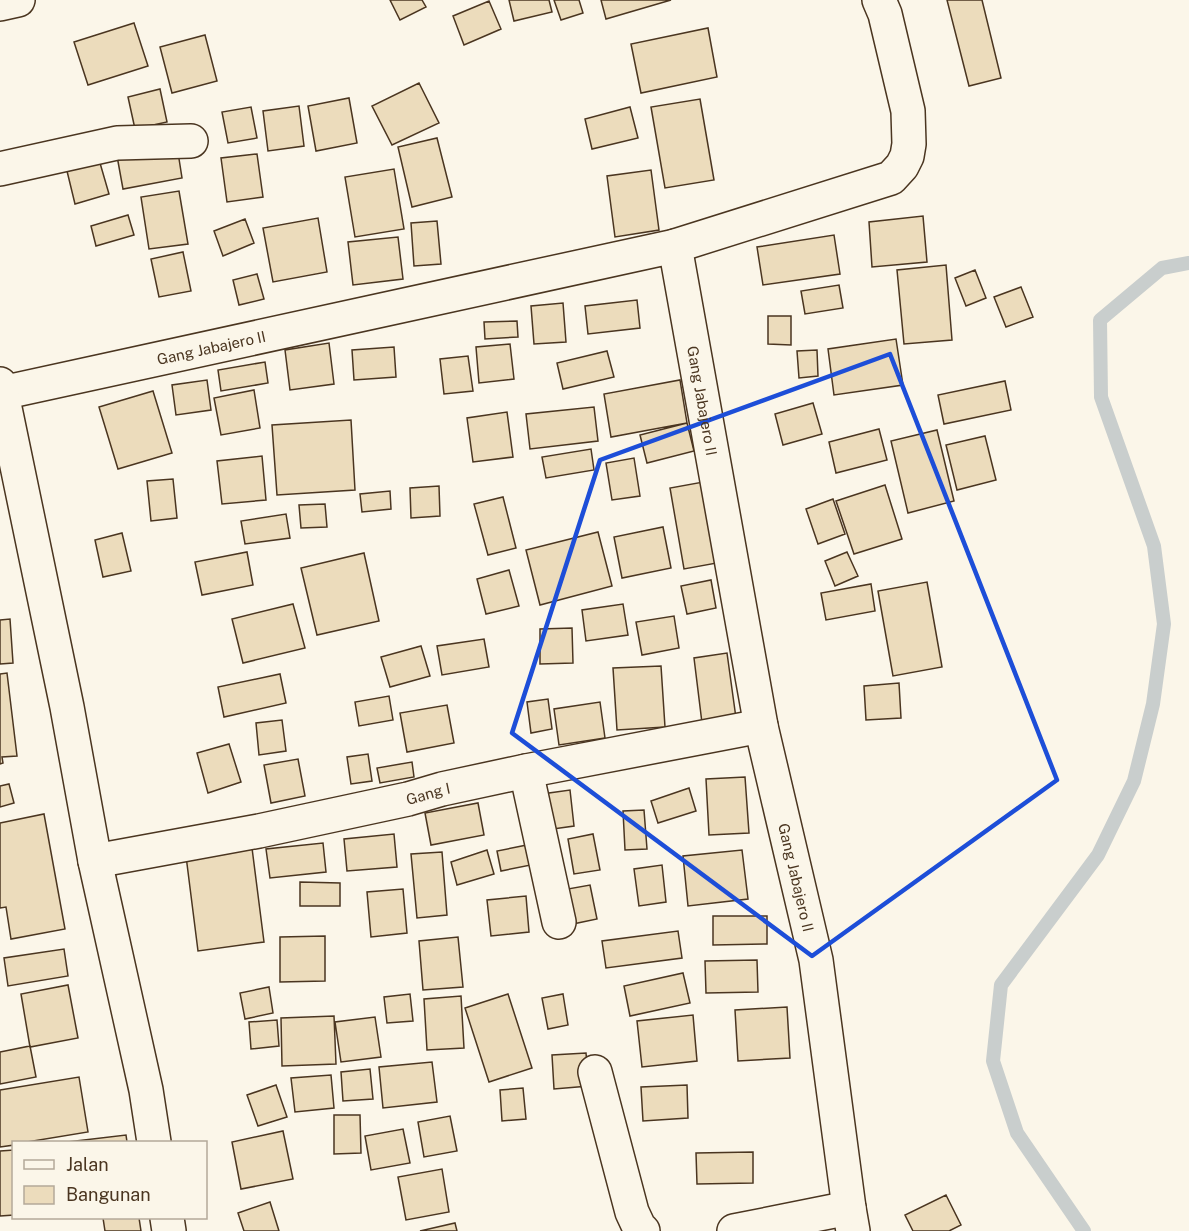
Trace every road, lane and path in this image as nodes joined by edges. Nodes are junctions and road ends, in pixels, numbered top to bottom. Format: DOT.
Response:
graph roads {
  1 [pos="18,0"];
  2 [pos="879,0"];
  3 [pos="0,4"];
  4 [pos="191,141"];
  5 [pos="0,169"];
  6 [pos="675,246"];
  7 [pos="1,388"];
  8 [pos="761,726"];
  9 [pos="526,771"];
  10 [pos="95,861"];
  11 [pos="559,922"];
  12 [pos="595,1072"];
  13 [pos="154,1141"];
  14 [pos="851,1220"];
  15 [pos="643,1231"];
  16 [pos="734,1231"];
  1 -- 3 [label="street"];
  2 -- 6 [label="street"];
  4 -- 5 [label="street"];
  6 -- 7 [label="street, Gang Jabajero II"];
  6 -- 8 [label="street, Gang Jabajero II"];
  7 -- 10 [label="street"];
  8 -- 9 [label="street, Gang I"];
  8 -- 14 [label="street, Gang Jabajero II"];
  9 -- 10 [label="street, Gang I"];
  9 -- 11 [label="street"];
  10 -- 13 [label="street"];
  12 -- 15 [label="street"];
  14 -- 16 [label="street"];
}
